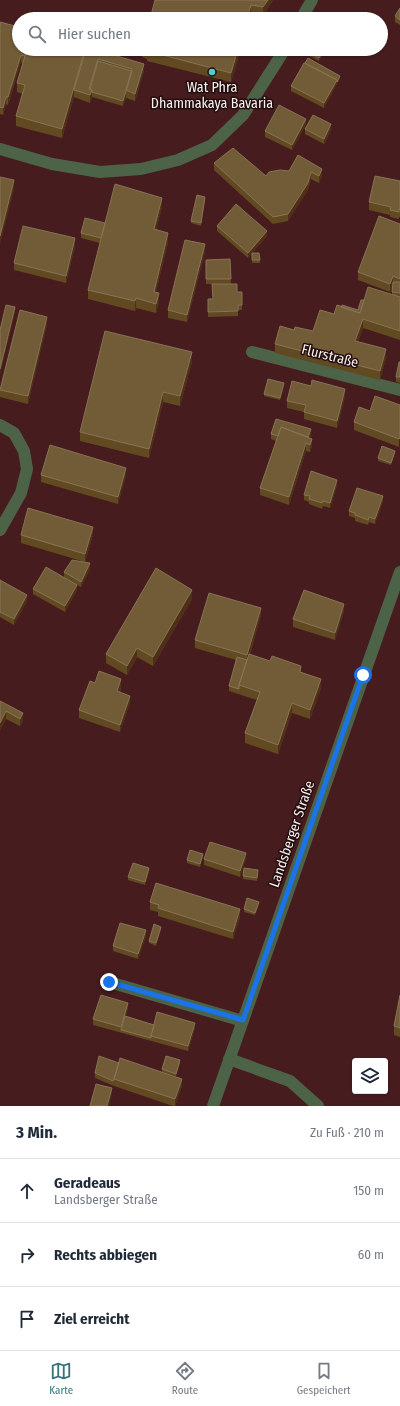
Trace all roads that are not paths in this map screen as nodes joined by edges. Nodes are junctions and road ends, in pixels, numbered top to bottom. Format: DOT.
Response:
graph roads {
  1 [pos="312,0"];
  2 [pos="305,12"];
  3 [pos="281,56"];
  4 [pos="0,149"];
  5 [pos="252,352"];
  6 [pos="400,390"];
  7 [pos="0,425"];
  8 [pos="0,530"];
  9 [pos="400,572"];
  10 [pos="109,982"];
  11 [pos="243,1020"];
  12 [pos="229,1059"];
  13 [pos="214,1106"];
  14 [pos="318,1106"];
  1 -- 2 [label="street"];
  3 -- 4 [label="street"];
  5 -- 6 [label="street, Flurstraße"];
  7 -- 8 [label="street"];
  9 -- 11 [label="street, Landsberger Straße"];
  10 -- 11 [label="street"];
  11 -- 12 [label="street, Landsberger Straße"];
  12 -- 13 [label="street, Landsberger Straße"];
  12 -- 14 [label="street"];
}
